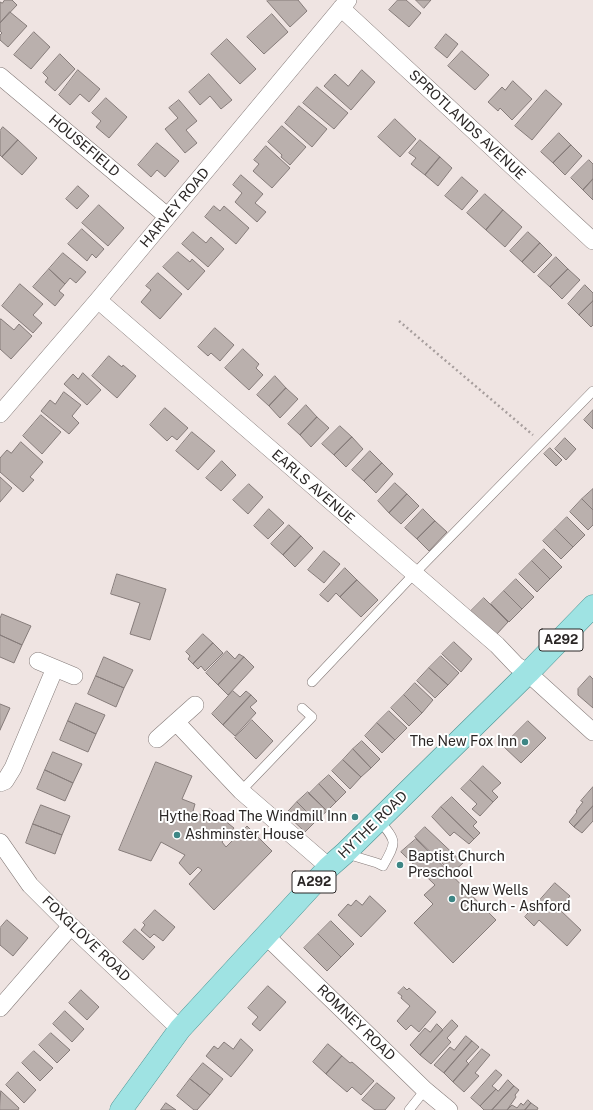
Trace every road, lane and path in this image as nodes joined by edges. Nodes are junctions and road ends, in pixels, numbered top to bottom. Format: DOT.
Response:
graph roads {
  1 [pos="345,4"];
  2 [pos="0,76"];
  3 [pos="167,216"];
  4 [pos="593,241"];
  5 [pos="98,300"];
  6 [pos="400,321"];
  7 [pos="593,391"];
  8 [pos="0,414"];
  9 [pos="542,443"];
  10 [pos="414,574"];
  11 [pos="593,606"];
  12 [pos="38,661"];
  13 [pos="55,668"];
  14 [pos="528,673"];
  15 [pos="74,676"];
  16 [pos="312,682"];
  17 [pos="195,705"];
  18 [pos="302,708"];
  19 [pos="176,722"];
  20 [pos="593,732"];
  21 [pos="157,739"];
  22 [pos="0,783"];
  23 [pos="241,791"];
  24 [pos="378,820"];
  25 [pos="0,842"];
  26 [pos="345,853"];
  27 [pos="328,867"];
  28 [pos="71,926"];
  29 [pos="265,935"];
  30 [pos="0,1008"];
  31 [pos="180,1029"];
  32 [pos="425,1090"];
  33 [pos="120,1110"];
  34 [pos="409,1110"];
  35 [pos="449,1110"];
  1 -- 3 [label="street, HARVEY ROAD"];
  1 -- 4 [label="street, SPROTLANDS AVENUE"];
  2 -- 3 [label="street, HOUSEFIELD"];
  3 -- 5 [label="street, HARVEY ROAD"];
  5 -- 8 [label="street, HARVEY ROAD"];
  5 -- 10 [label="street, EARLS AVENUE"];
  6 -- 9 [label="path"];
  7 -- 9 [label="lane"];
  9 -- 10 [label="lane"];
  10 -- 14 [label="street, EARLS AVENUE"];
  10 -- 16 [label="lane"];
  11 -- 14 [label="main road, HYTHE ROAD / A292"];
  12 -- 13 [label="street"];
  13 -- 15 [label="street"];
  13 -- 22 [label="street"];
  14 -- 20 [label="street, EARLS AVENUE"];
  14 -- 24 [label="main road, HYTHE ROAD / A292"];
  17 -- 19 [label="street"];
  18 -- 23 [label="lane"];
  19 -- 21 [label="street"];
  19 -- 23 [label="street"];
  23 -- 27 [label="street"];
  24 -- 26 [label="main road, HYTHE ROAD / A292"];
  24 -- 26 [label="lane"];
  25 -- 28 [label="street, FOXGLOVE ROAD"];
  26 -- 27 [label="main road, HYTHE ROAD / A292"];
  27 -- 29 [label="main road, HYTHE ROAD / A292"];
  28 -- 30 [label="street"];
  28 -- 31 [label="street, FOXGLOVE ROAD"];
  29 -- 31 [label="main road, HYTHE ROAD / A292"];
  29 -- 32 [label="street, ROMNEY ROAD"];
  31 -- 33 [label="main road, HYTHE ROAD / A292"];
  32 -- 34 [label="lane"];
  32 -- 35 [label="street, ROMNEY ROAD"];
}
